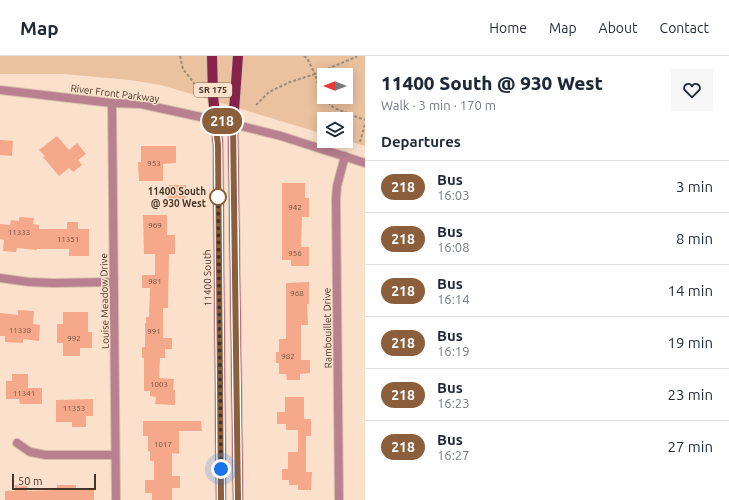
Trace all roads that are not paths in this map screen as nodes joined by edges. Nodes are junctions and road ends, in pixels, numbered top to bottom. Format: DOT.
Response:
graph roads {
  1 [pos="212,58"];
  2 [pos="238,60"];
  3 [pos="0,90"];
  4 [pos="112,103"];
  5 [pos="215,120"];
  6 [pos="233,124"];
  7 [pos="345,156"];
  8 [pos="365,163"];
  9 [pos="0,278"];
  10 [pos="114,282"];
  11 [pos="17,443"];
  12 [pos="115,455"];
  13 [pos="116,500"];
  14 [pos="221,500"];
  15 [pos="238,500"];
  16 [pos="339,500"];
  1 -- 5 [label="main road, 11400 South / SR 175"];
  2 -- 6 [label="main road, SR 175"];
  3 -- 4 [label="street, River Front Parkway"];
  4 -- 5 [label="street, River Front Parkway"];
  4 -- 10 [label="street, Louise Meadow Drive"];
  5 -- 6 [label="street, River Front Parkway"];
  5 -- 14 [label="main road, 11400 South / SR 175"];
  6 -- 7 [label="street, River Front Parkway"];
  6 -- 15 [label="main road, SR 175"];
  7 -- 8 [label="street, River Front Parkway"];
  7 -- 16 [label="street, Rambouillet Drive"];
  9 -- 10 [label="street"];
  10 -- 12 [label="street, Louise Meadow Drive"];
  11 -- 12 [label="street"];
  12 -- 13 [label="street, Louise Meadow Drive"];
}
